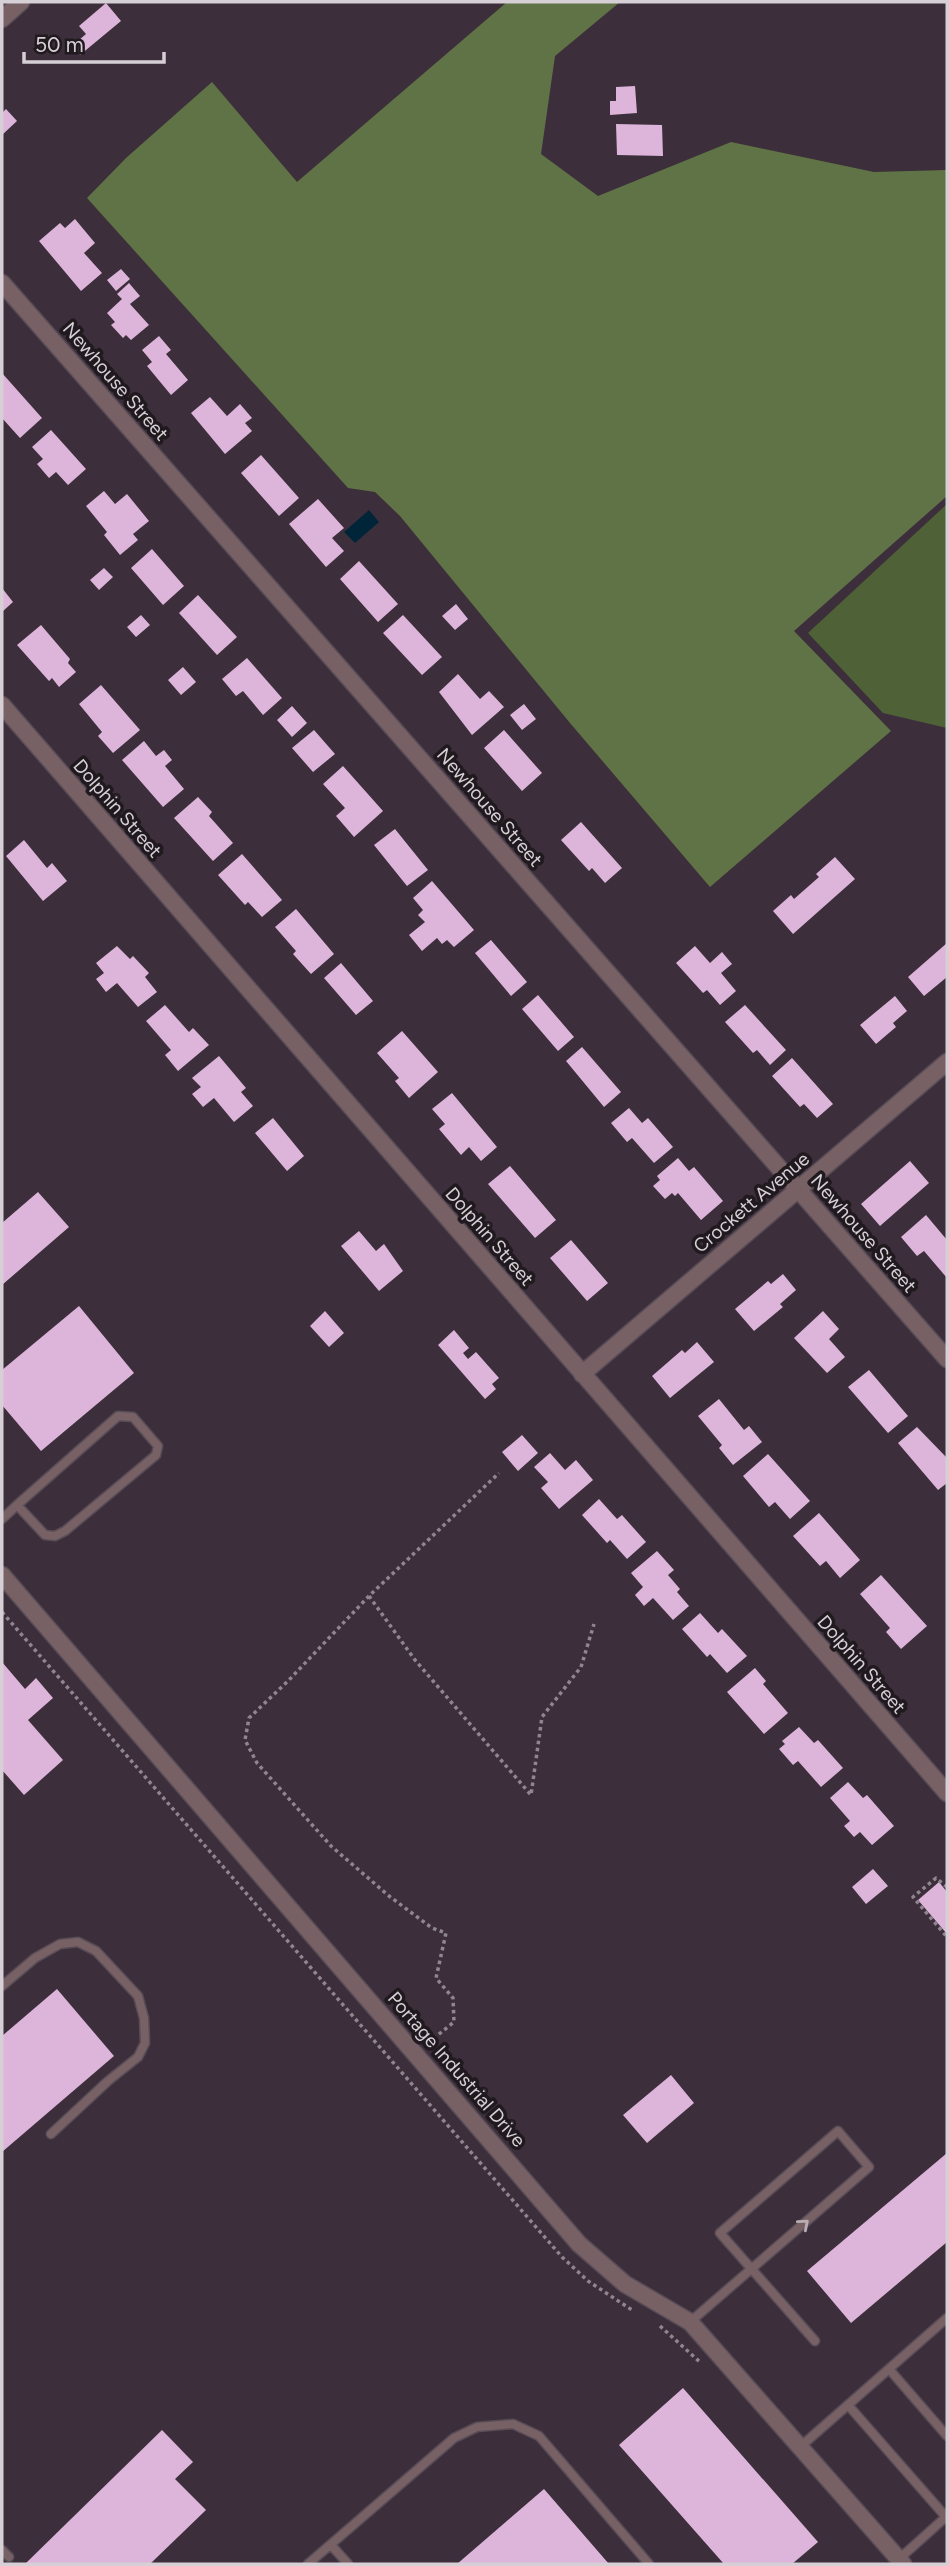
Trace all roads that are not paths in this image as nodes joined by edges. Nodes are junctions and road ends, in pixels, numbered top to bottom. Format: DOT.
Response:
graph roads {
  1 [pos="21,2"];
  2 [pos="2,19"];
  3 [pos="2,283"];
  4 [pos="2,705"];
  5 [pos="947,1062"];
  6 [pos="798,1190"];
  7 [pos="947,1359"];
  8 [pos="582,1374"];
  9 [pos="17,1505"];
  10 [pos="2,1519"];
  11 [pos="2,1575"];
  12 [pos="947,1793"];
  13 [pos="2,1986"];
  14 [pos="51,2134"];
  15 [pos="753,2269"];
  16 [pos="947,2319"];
  17 [pos="691,2322"];
  18 [pos="815,2341"];
  19 [pos="889,2369"];
  20 [pos="848,2406"];
  21 [pos="947,2436"];
  22 [pos="800,2447"];
  23 [pos="947,2517"];
  24 [pos="331,2545"];
  25 [pos="2,2550"];
  26 [pos="9,2557"];
  27 [pos="901,2562"];
  28 [pos="308,2564"];
  29 [pos="348,2564"];
  30 [pos="649,2564"];
  1 -- 2 [label="street"];
  3 -- 6 [label="street, Newhouse Street"];
  4 -- 8 [label="street, Dolphin Street"];
  5 -- 6 [label="street, Crockett Avenue"];
  6 -- 7 [label="street, Newhouse Street"];
  6 -- 8 [label="street, Crockett Avenue"];
  8 -- 12 [label="street, Dolphin Street"];
  9 -- 9 [label="lane"];
  9 -- 10 [label="lane"];
  11 -- 17 [label="street, Portage Industrial Drive"];
  13 -- 14 [label="lane"];
  15 -- 15 [label="lane, one-way"];
  15 -- 17 [label="lane"];
  15 -- 18 [label="lane"];
  16 -- 19 [label="lane"];
  17 -- 22 [label="street, Portage Industrial Drive"];
  19 -- 20 [label="lane"];
  19 -- 21 [label="lane"];
  20 -- 22 [label="lane"];
  20 -- 23 [label="lane"];
  22 -- 27 [label="street, Portage Industrial Drive"];
  23 -- 27 [label="lane"];
  24 -- 28 [label="lane"];
  24 -- 29 [label="lane"];
  24 -- 30 [label="lane"];
  25 -- 26 [label="lane"];
}
